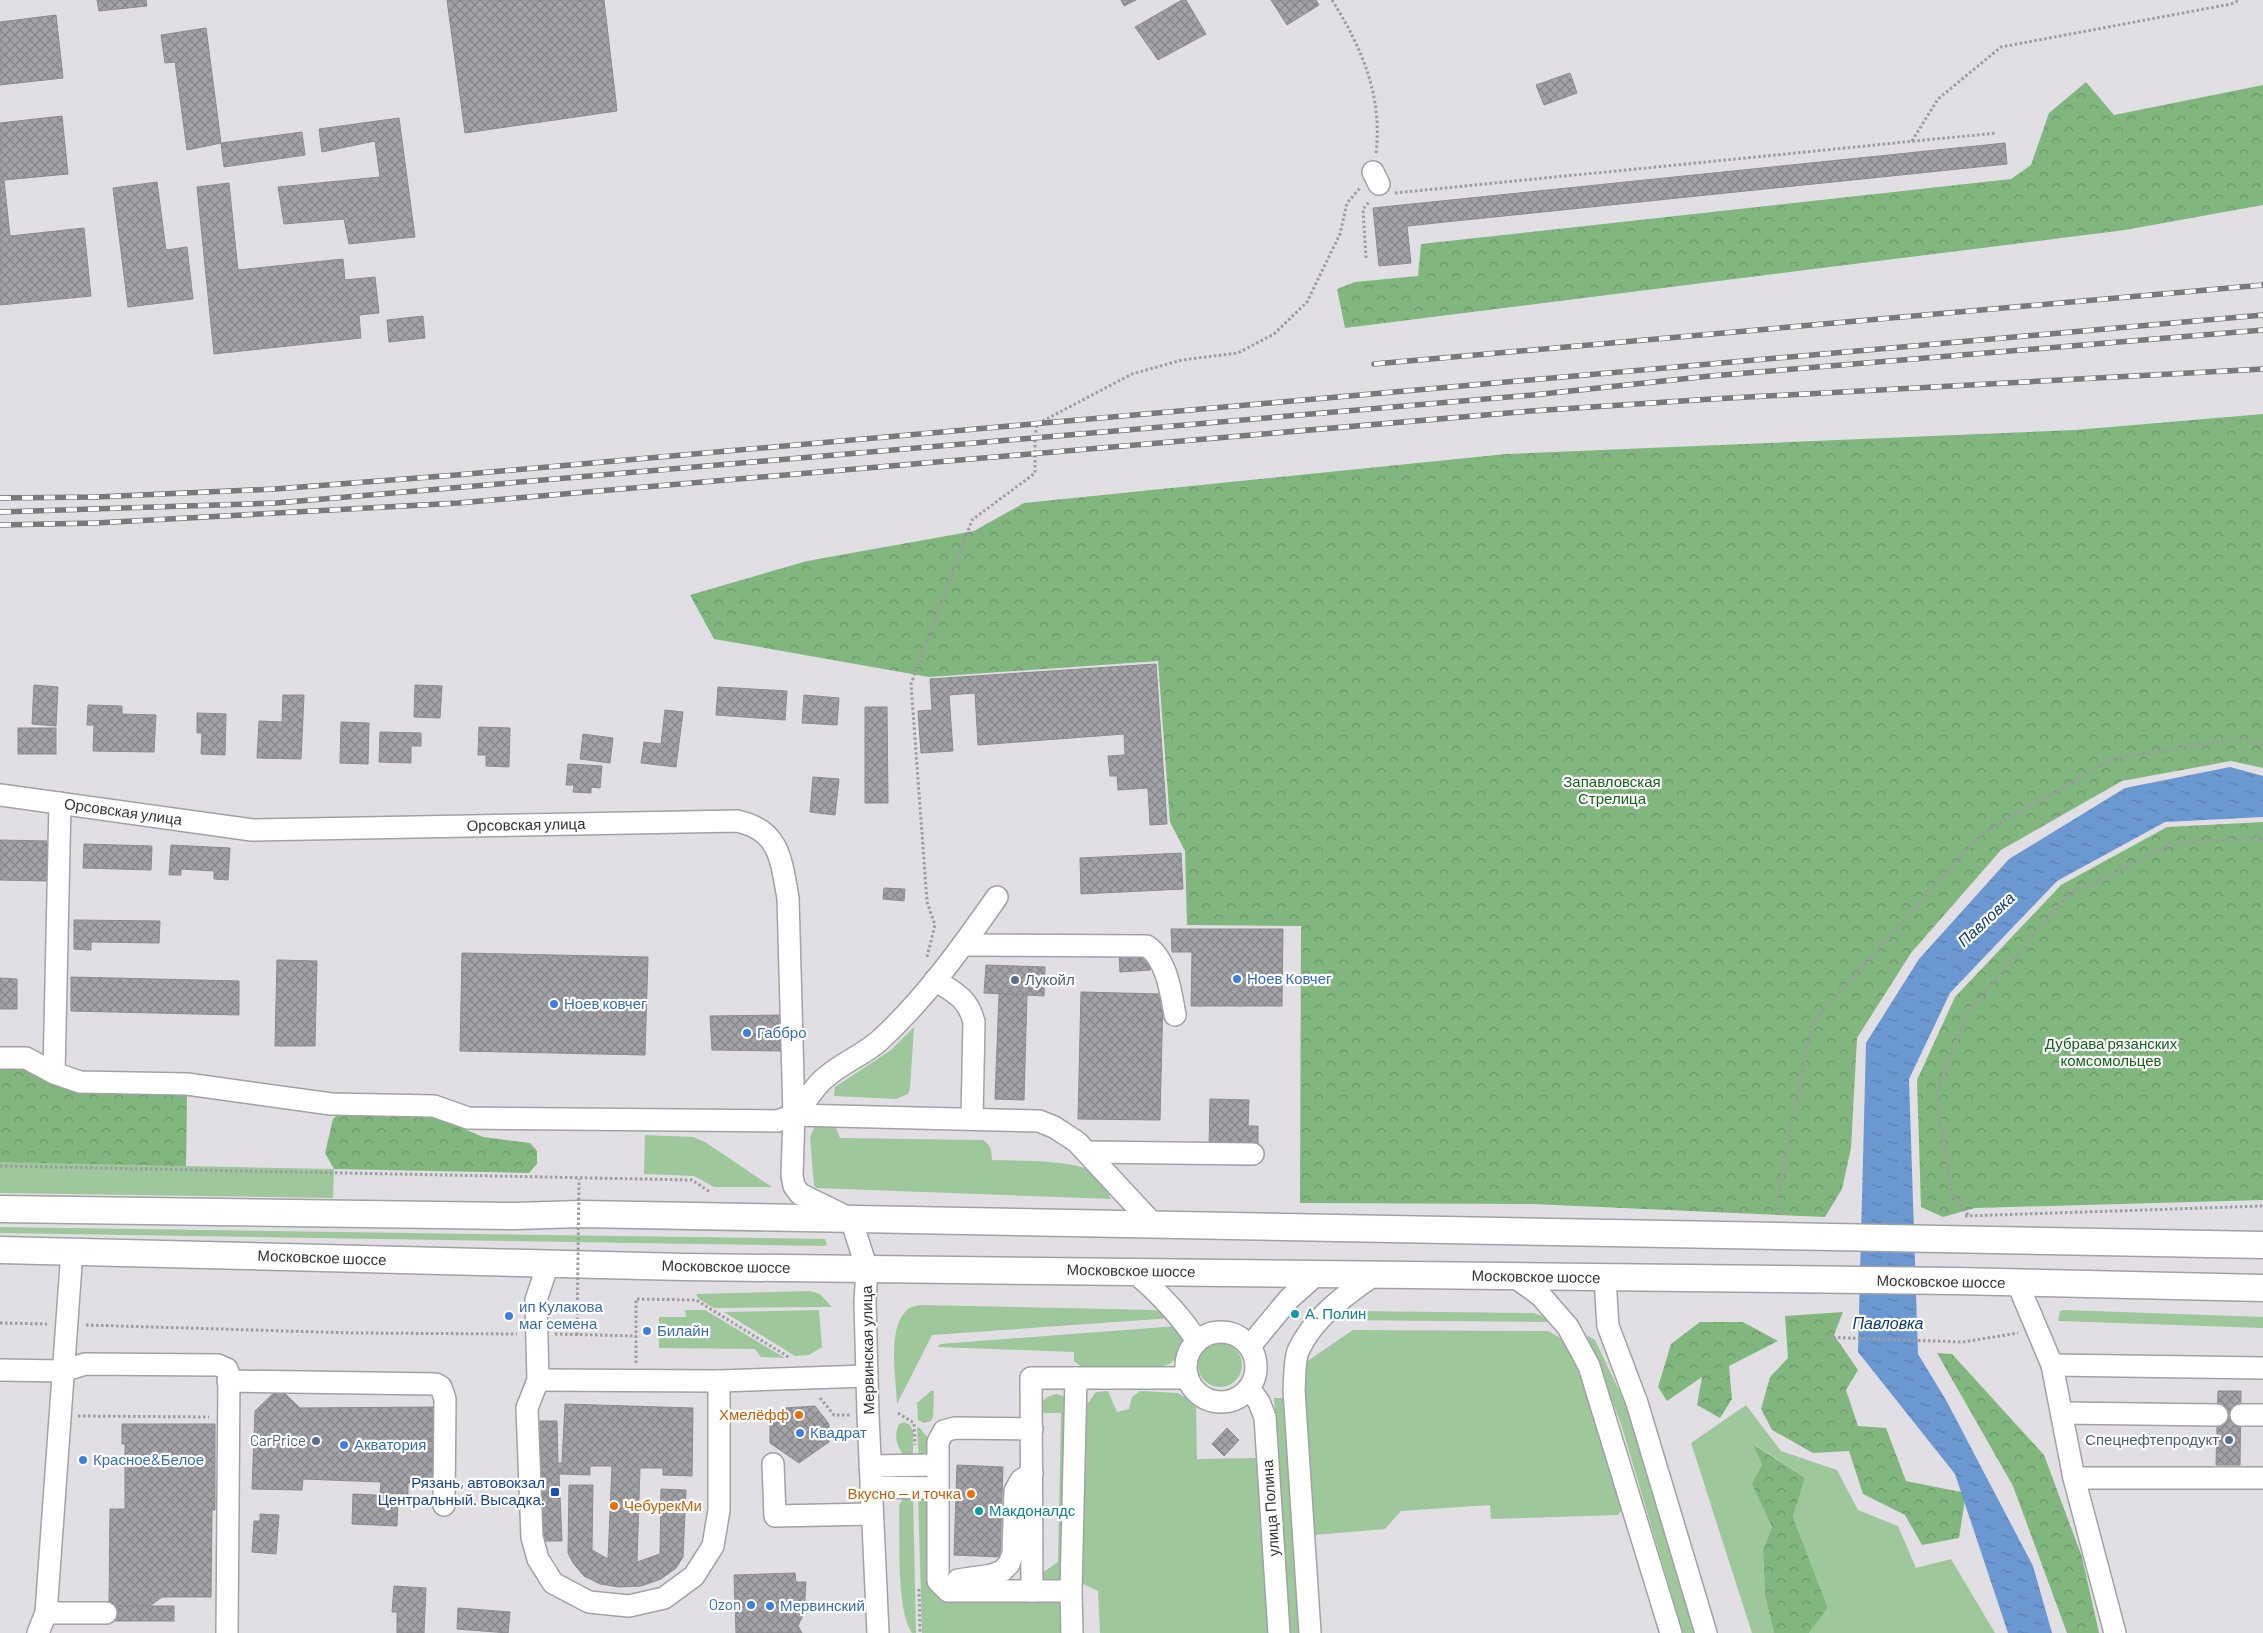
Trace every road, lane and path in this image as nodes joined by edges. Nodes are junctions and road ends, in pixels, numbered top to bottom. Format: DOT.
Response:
graph roads {
  1 [pos="1332,0"];
  2 [pos="2240,0"];
  3 [pos="1996,134"];
  4 [pos="1912,142"];
  5 [pos="1379,186"];
  6 [pos="1366,258"];
  7 [pos="2263,745"];
  8 [pos="0,795"];
  9 [pos="60,803"];
  10 [pos="2263,840"];
  11 [pos="997,897"];
  12 [pos="964,945"];
  13 [pos="926,960"];
  14 [pos="935,980"];
  15 [pos="1176,1015"];
  16 [pos="0,1058"];
  17 [pos="54,1072"];
  18 [pos="794,1114"];
  19 [pos="972,1118"];
  20 [pos="1087,1152"];
  21 [pos="1253,1154"];
  22 [pos="0,1166"];
  23 [pos="579,1179"];
  24 [pos="718,1192"];
  25 [pos="2263,1206"];
  26 [pos="0,1209"];
  27 [pos="1968,1214"];
  28 [pos="851,1219"];
  29 [pos="1154,1225"];
  30 [pos="1957,1227"];
  31 [pos="1782,1229"];
  32 [pos="2263,1245"];
  33 [pos="0,1250"];
  34 [pos="72,1251"];
  35 [pos="548,1264"];
  36 [pos="867,1269"];
  37 [pos="1133,1271"];
  38 [pos="1317,1274"];
  39 [pos="1374,1274"];
  40 [pos="1515,1277"];
  41 [pos="1605,1279"];
  42 [pos="2017,1282"];
  43 [pos="2263,1288"];
  44 [pos="696,1300"];
  45 [pos="0,1322"];
  46 [pos="66,1324"];
  47 [pos="2038,1330"];
  48 [pos="536,1334"];
  49 [pos="577,1335"];
  50 [pos="636,1336"];
  51 [pos="1823,1338"];
  52 [pos="1197,1341"];
  53 [pos="1250,1346"];
  54 [pos="2052,1365"];
  55 [pos="2263,1368"];
  56 [pos="0,1370"];
  57 [pos="63,1371"];
  58 [pos="867,1376"];
  59 [pos="1076,1378"];
  60 [pos="1188,1378"];
  61 [pos="538,1380"];
  62 [pos="637,1380"];
  63 [pos="228,1381"];
  64 [pos="719,1381"];
  65 [pos="1249,1388"];
  66 [pos="2062,1413"];
  67 [pos="2217,1415"];
  68 [pos="2241,1415"];
  69 [pos="2263,1415"];
  70 [pos="60,1416"];
  71 [pos="228,1417"];
  72 [pos="1032,1429"];
  73 [pos="773,1464"];
  74 [pos="938,1465"];
  75 [pos="870,1466"];
  76 [pos="1032,1473"];
  77 [pos="2074,1478"];
  78 [pos="2263,1478"];
  79 [pos="871,1487"];
  80 [pos="938,1488"];
  81 [pos="444,1505"];
  82 [pos="872,1514"];
  83 [pos="938,1519"];
  84 [pos="1032,1591"];
  85 [pos="1071,1591"];
  86 [pos="46,1613"];
  87 [pos="106,1613"];
  88 [pos="38,1633"];
  89 [pos="227,1633"];
  90 [pos="878,1633"];
  91 [pos="1072,1633"];
  92 [pos="1279,1633"];
  93 [pos="1310,1633"];
  94 [pos="1670,1633"];
  95 [pos="1706,1633"];
  96 [pos="2115,1633"];
  1 -- 5 [label="path"];
  2 -- 4 [label="path"];
  3 -- 4 [label="path"];
  4 -- 5 [label="path"];
  5 -- 6 [label="path"];
  5 -- 13 [label="path"];
  7 -- 31 [label="path"];
  8 -- 9 [label="street, Орсовская улица"];
  9 -- 17 [label="street"];
  9 -- 18 [label="street, Орсовская улица"];
  10 -- 27 [label="path"];
  11 -- 12 [label="street"];
  12 -- 14 [label="street"];
  12 -- 15 [label="street"];
  14 -- 18 [label="street"];
  14 -- 19 [label="street"];
  16 -- 17 [label="street"];
  17 -- 18 [label="street"];
  18 -- 19 [label="street"];
  18 -- 28 [label="street, Орсовская улица"];
  19 -- 20 [label="street"];
  20 -- 21 [label="street"];
  20 -- 29 [label="street"];
  22 -- 23 [label="path"];
  23 -- 24 [label="path"];
  23 -- 49 [label="path, bridge"];
  25 -- 27 [label="path"];
  26 -- 28 [label="main road"];
  27 -- 30 [label="path"];
  28 -- 29 [label="main road"];
  28 -- 36 [label="street, Мервинская улица"];
  29 -- 31 [label="main road"];
  30 -- 31 [label="main road"];
  30 -- 32 [label="main road"];
  33 -- 34 [label="main road, Московское шоссе"];
  34 -- 35 [label="main road, Московское шоссе"];
  34 -- 46 [label="street"];
  35 -- 36 [label="main road, Московское шоссе"];
  35 -- 48 [label="street"];
  36 -- 37 [label="main road, Московское шоссе"];
  36 -- 58 [label="street, Мервинская улица"];
  37 -- 38 [label="main road, Московское шоссе"];
  37 -- 52 [label="street"];
  38 -- 39 [label="main road, Московское шоссе"];
  38 -- 53 [label="street"];
  39 -- 40 [label="main road, Московское шоссе"];
  39 -- 93 [label="street"];
  40 -- 41 [label="main road, Московское шоссе"];
  40 -- 94 [label="street"];
  41 -- 42 [label="main road, Московское шоссе"];
  41 -- 95 [label="street"];
  42 -- 43 [label="main road, Московское шоссе"];
  42 -- 47 [label="street"];
  44 -- 50 [label="path"];
  45 -- 46 [label="path"];
  46 -- 48 [label="path"];
  46 -- 57 [label="street"];
  47 -- 51 [label="path"];
  47 -- 54 [label="street"];
  48 -- 49 [label="path"];
  48 -- 61 [label="street"];
  49 -- 50 [label="path"];
  50 -- 62 [label="path"];
  52 -- 53 [label="street"];
  52 -- 60 [label="street"];
  53 -- 65 [label="street"];
  54 -- 55 [label="street"];
  54 -- 66 [label="street"];
  56 -- 57 [label="street"];
  57 -- 63 [label="street"];
  57 -- 70 [label="street"];
  58 -- 64 [label="street"];
  58 -- 75 [label="street, Мервинская улица"];
  59 -- 60 [label="street"];
  59 -- 72 [label="street"];
  59 -- 85 [label="street"];
  60 -- 65 [label="street"];
  61 -- 62 [label="street"];
  61 -- 64 [label="street"];
  62 -- 64 [label="street"];
  63 -- 71 [label="street"];
  63 -- 81 [label="street"];
  65 -- 92 [label="street, улица Полина"];
  66 -- 67 [label="street"];
  66 -- 77 [label="street"];
  68 -- 69 [label="street"];
  70 -- 71 [label="path"];
  70 -- 86 [label="street"];
  71 -- 89 [label="street"];
  72 -- 74 [label="street"];
  72 -- 76 [label="street"];
  73 -- 82 [label="street"];
  74 -- 75 [label="street"];
  74 -- 80 [label="street"];
  75 -- 79 [label="street, Мервинская улица"];
  76 -- 83 [label="street"];
  76 -- 84 [label="street"];
  77 -- 78 [label="street"];
  77 -- 96 [label="street"];
  79 -- 80 [label="street"];
  79 -- 82 [label="street, Мервинская улица"];
  80 -- 83 [label="street"];
  82 -- 90 [label="street, Мервинская улица"];
  83 -- 84 [label="street"];
  84 -- 85 [label="street"];
  85 -- 91 [label="street"];
  86 -- 87 [label="street"];
  86 -- 88 [label="street"];
}
